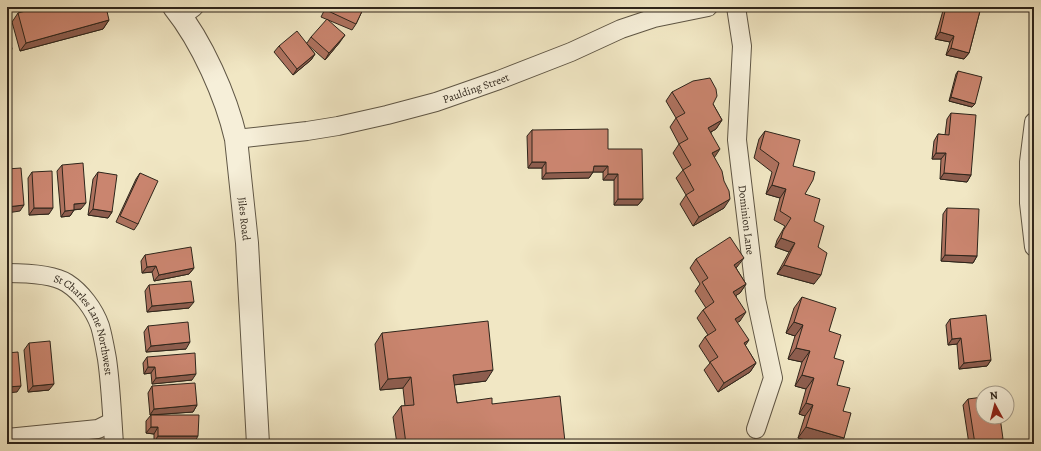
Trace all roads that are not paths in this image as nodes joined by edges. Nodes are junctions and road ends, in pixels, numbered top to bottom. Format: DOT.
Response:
graph roads {
  1 [pos="708,7"];
  2 [pos="736,7"];
  3 [pos="183,10"];
  4 [pos="1034,122"];
  5 [pos="236,139"];
  6 [pos="1034,247"];
  7 [pos="7,273"];
  8 [pos="112,422"];
  9 [pos="756,429"];
  10 [pos="7,438"];
  11 [pos="114,444"];
  12 [pos="258,444"];
  1 -- 5 [label="street, Paulding Street"];
  2 -- 9 [label="street, Dominion Lane"];
  3 -- 5 [label="street, Jiles Road"];
  4 -- 6 [label="street"];
  5 -- 12 [label="street, Jiles Road"];
  7 -- 8 [label="street, St Charles Lane Northwest"];
  8 -- 10 [label="street"];
  8 -- 11 [label="street, St Charles Lane Northwest"];
}
